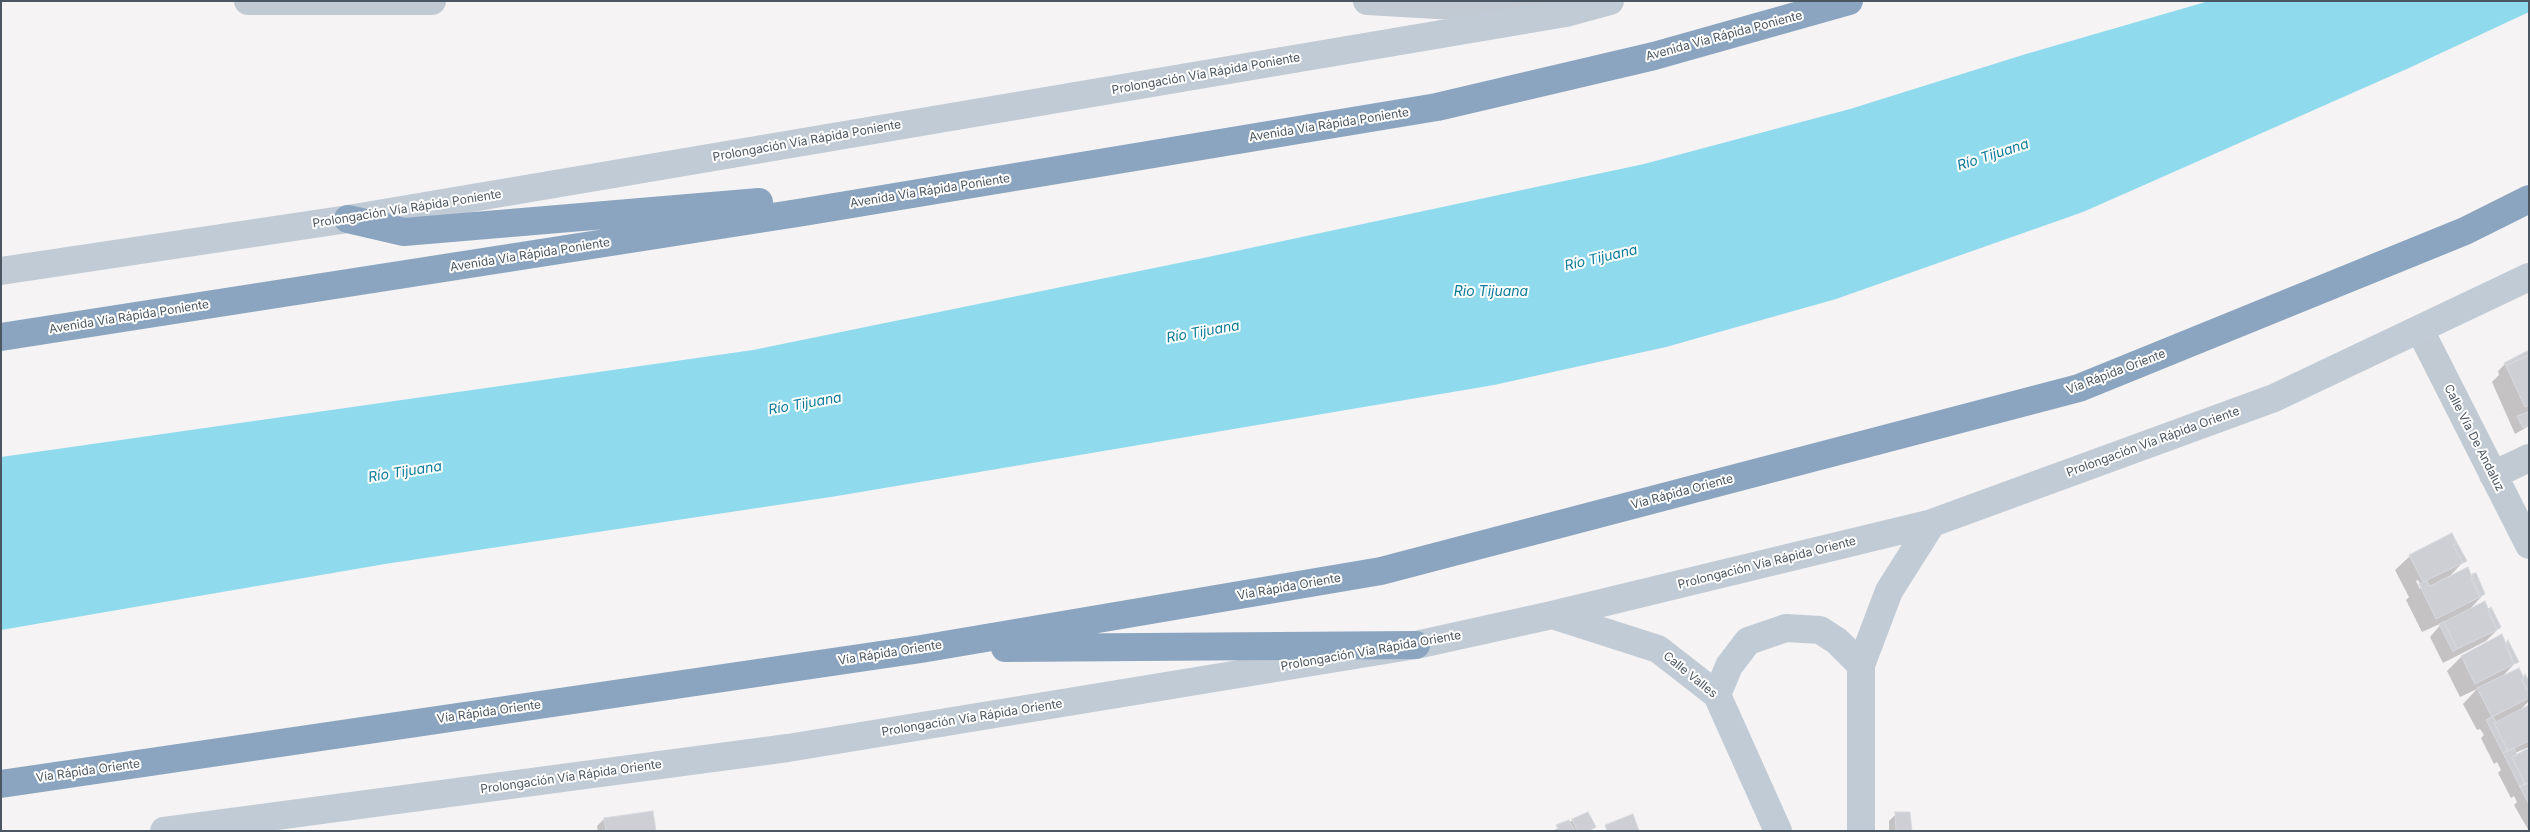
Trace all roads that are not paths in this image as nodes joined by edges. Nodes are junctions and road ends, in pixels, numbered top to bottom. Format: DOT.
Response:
graph roads {
  1 [pos="432,1"];
  2 [pos="1367,1"];
  3 [pos="1610,1"];
  4 [pos="1849,1"];
  5 [pos="252,2"];
  6 [pos="1566,13"];
  7 [pos="2529,199"];
  8 [pos="804,212"];
  9 [pos="348,219"];
  10 [pos="1,271"];
  11 [pos="2529,277"];
  12 [pos="2420,330"];
  13 [pos="1,337"];
  14 [pos="2529,458"];
  15 [pos="2494,475"];
  16 [pos="1932,522"];
  17 [pos="2529,545"];
  18 [pos="1552,615"];
  19 [pos="1416,645"];
  20 [pos="921,649"];
  21 [pos="1861,664"];
  22 [pos="1718,695"];
  23 [pos="1,784"];
  24 [pos="164,831"];
  25 [pos="1778,831"];
  26 [pos="1861,831"];
  1 -- 5 [label="street"];
  2 -- 6 [label="street"];
  3 -- 6 [label="main road, Prolongación Vía Rápida Poniente"];
  4 -- 8 [label="highway, Avenida Vía Rápida Poniente"];
  6 -- 9 [label="main road, Prolongación Vía Rápida Poniente"];
  7 -- 20 [label="highway, Vía Rápida Oriente"];
  8 -- 9 [label="highway"];
  8 -- 13 [label="highway, Avenida Vía Rápida Poniente"];
  9 -- 10 [label="main road, Prolongación Vía Rápida Poniente"];
  11 -- 12 [label="main road, Prolongación Vía Rápida Oriente"];
  12 -- 15 [label="street, Calle Vía De Andaluz"];
  12 -- 16 [label="main road, Prolongación Vía Rápida Oriente"];
  14 -- 15 [label="street"];
  15 -- 17 [label="street, Calle Vía De Andaluz"];
  16 -- 18 [label="main road, Prolongación Vía Rápida Oriente"];
  16 -- 21 [label="main road"];
  18 -- 19 [label="main road, Prolongación Vía Rápida Oriente"];
  18 -- 22 [label="main road, Calle Valles"];
  19 -- 20 [label="highway"];
  19 -- 24 [label="main road, Prolongación Vía Rápida Oriente"];
  20 -- 23 [label="highway, Vía Rápida Oriente"];
  21 -- 22 [label="main road"];
  21 -- 26 [label="main road"];
  22 -- 25 [label="main road, Calle Valles"];
}
